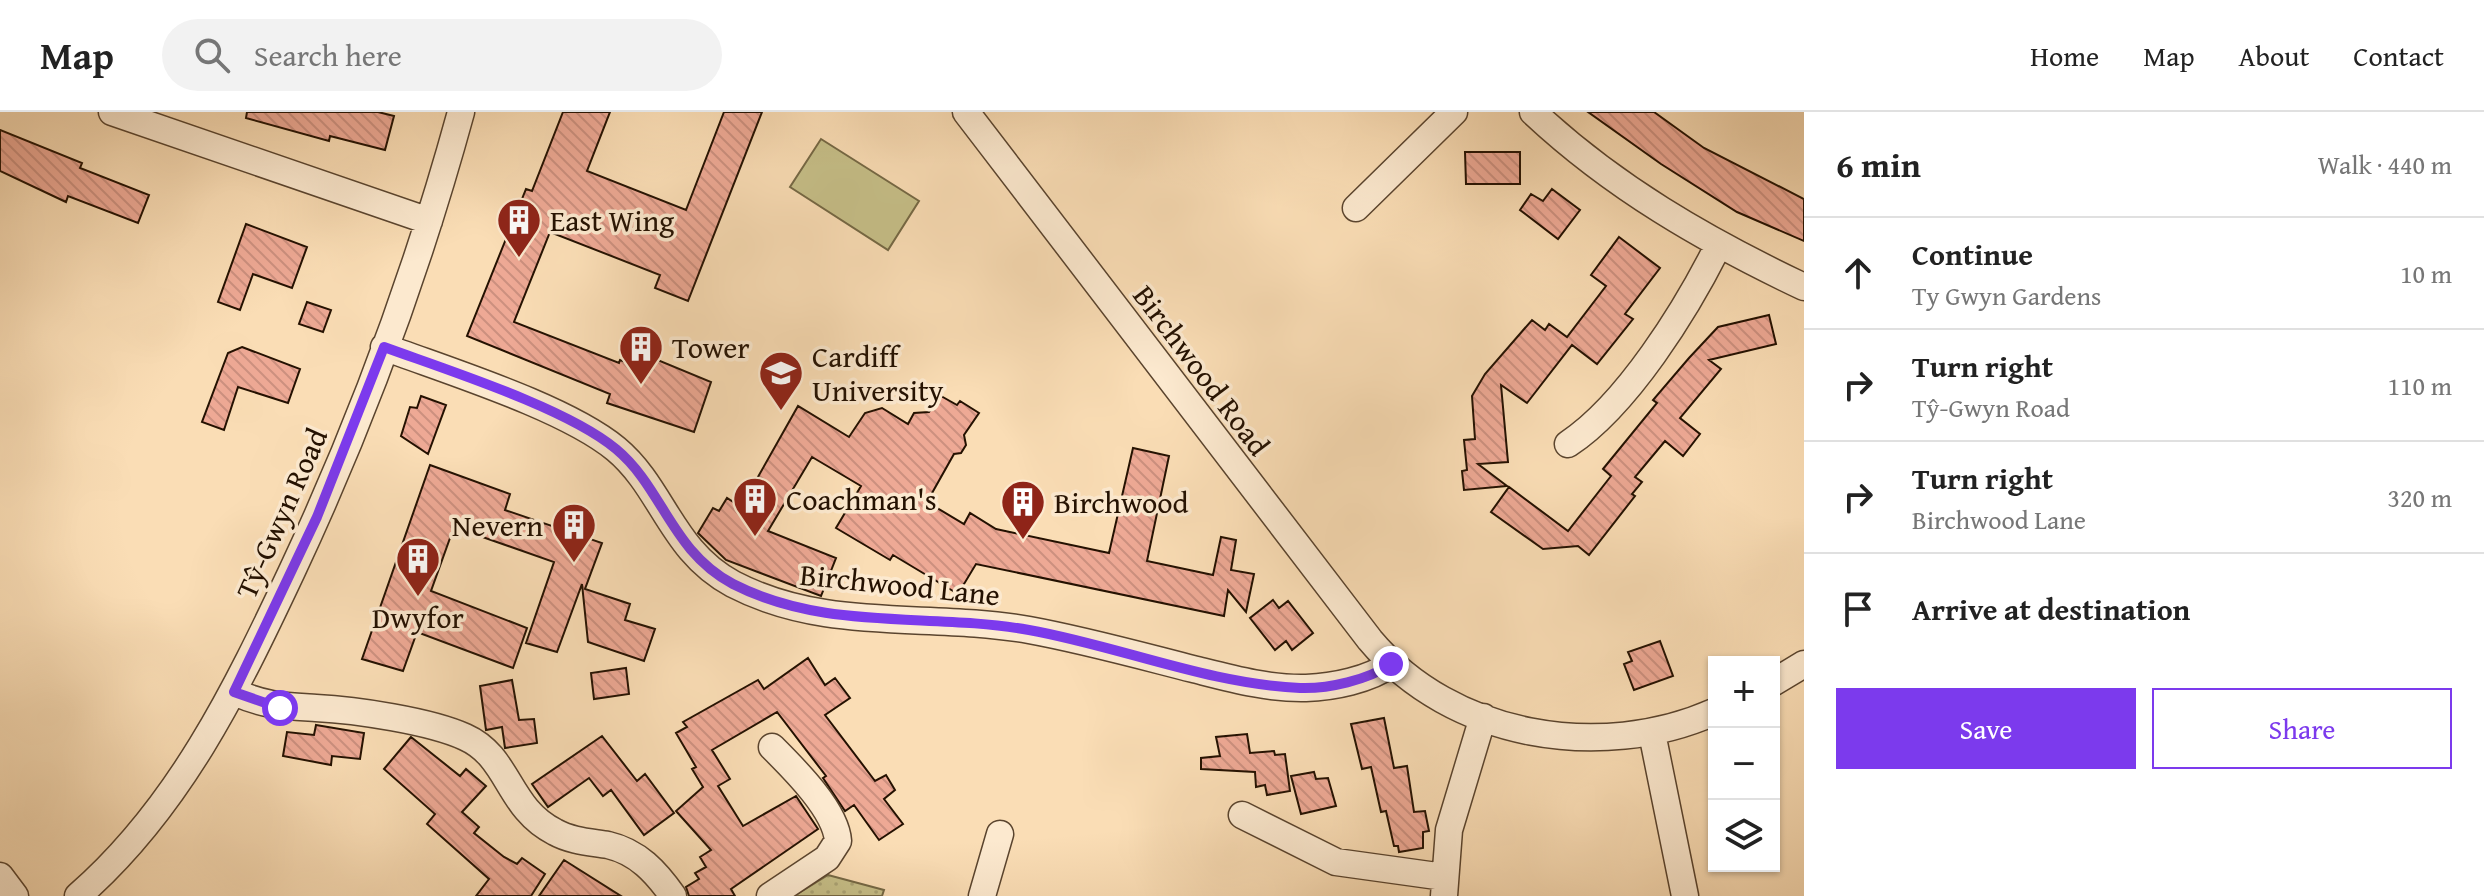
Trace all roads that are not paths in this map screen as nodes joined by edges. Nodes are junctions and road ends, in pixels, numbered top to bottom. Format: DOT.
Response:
graph roads {
  1 [pos="112,112"];
  2 [pos="461,112"];
  3 [pos="966,112"];
  4 [pos="1454,112"];
  5 [pos="1533,112"];
  6 [pos="1356,208"];
  7 [pos="429,221"];
  8 [pos="1718,246"];
  9 [pos="1804,287"];
  10 [pos="384,347"];
  11 [pos="1568,444"];
  12 [pos="1391,664"];
  13 [pos="1804,664"];
  14 [pos="1780,678"];
  15 [pos="234,692"];
  16 [pos="1708,714"];
  17 [pos="1483,717"];
  18 [pos="1652,733"];
  19 [pos="772,747"];
  20 [pos="1242,815"];
  21 [pos="1000,834"];
  22 [pos="1444,886"];
  23 [pos="78,896"];
  24 [pos="673,896"];
  25 [pos="770,896"];
  26 [pos="982,896"];
  27 [pos="1685,896"];
  1 -- 7 [label="street"];
  2 -- 7 [label="street, Tŷ-Gwyn Road"];
  3 -- 12 [label="street, Birchwood Road"];
  4 -- 6 [label="street"];
  5 -- 8 [label="street"];
  7 -- 10 [label="street, Tŷ-Gwyn Road"];
  8 -- 9 [label="street"];
  8 -- 11 [label="street"];
  10 -- 12 [label="street, Birchwood Lane"];
  10 -- 15 [label="street, Tŷ-Gwyn Road"];
  12 -- 17 [label="street, Birchwood Road"];
  13 -- 14 [label="street"];
  15 -- 23 [label="street, Tŷ-Gwyn Road"];
  15 -- 24 [label="street"];
  16 -- 18 [label="street, Birchwood Road"];
  17 -- 18 [label="street, Birchwood Road"];
  17 -- 22 [label="street"];
  18 -- 27 [label="street"];
  19 -- 25 [label="street"];
  20 -- 22 [label="street"];
  21 -- 26 [label="street"];
}
